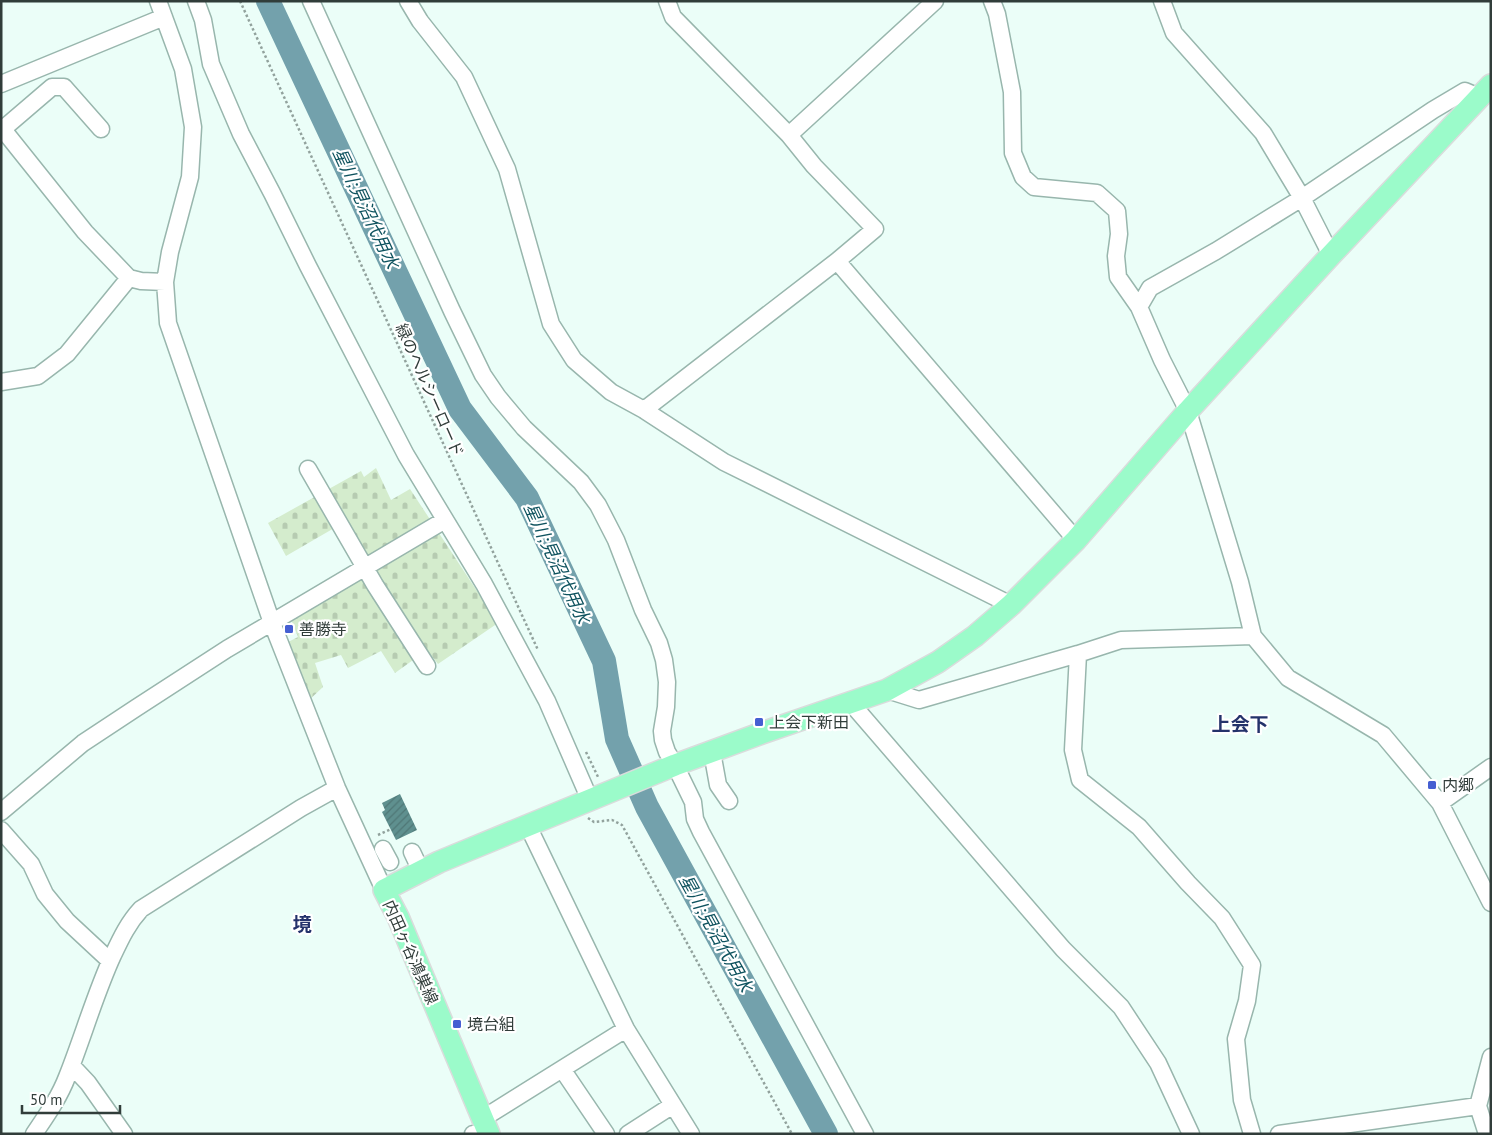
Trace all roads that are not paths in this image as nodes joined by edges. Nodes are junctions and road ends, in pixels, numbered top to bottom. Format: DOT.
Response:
graph roads {
  1 [pos="196,1"];
  2 [pos="311,1"];
  3 [pos="408,1"];
  4 [pos="667,1"];
  5 [pos="936,1"];
  6 [pos="992,1"];
  7 [pos="1162,1"];
  8 [pos="161,9"];
  9 [pos="1,84"];
  10 [pos="1485,91"];
  11 [pos="2,128"];
  12 [pos="101,129"];
  13 [pos="789,136"];
  14 [pos="1302,198"];
  15 [pos="1331,255"];
  16 [pos="837,260"];
  17 [pos="129,278"];
  18 [pos="165,282"];
  19 [pos="1139,308"];
  20 [pos="1,382"];
  21 [pos="644,410"];
  22 [pos="1188,411"];
  23 [pos="308,469"];
  24 [pos="445,520"];
  25 [pos="1076,540"];
  26 [pos="365,568"];
  27 [pos="1012,605"];
  28 [pos="272,623"];
  29 [pos="1253,636"];
  30 [pos="1078,654"];
  31 [pos="427,666"];
  32 [pos="887,690"];
  33 [pos="851,703"];
  34 [pos="712,752"];
  35 [pos="1491,767"];
  36 [pos="666,769"];
  37 [pos="337,788"];
  38 [pos="598,798"];
  39 [pos="730,801"];
  40 [pos="1440,803"];
  41 [pos="1,812"];
  42 [pos="528,826"];
  43 [pos="1,830"];
  44 [pos="384,890"];
  45 [pos="1491,903"];
  46 [pos="110,961"];
  47 [pos="626,1029"];
  48 [pos="1491,1057"];
  49 [pos="72,1066"];
  50 [pos="562,1068"];
  51 [pos="673,1105"];
  52 [pos="1478,1106"];
  53 [pos="483,1130"];
  54 [pos="34,1134"];
  55 [pos="124,1134"];
  56 [pos="606,1134"];
  57 [pos="628,1134"];
  58 [pos="691,1134"];
  59 [pos="865,1134"];
  60 [pos="1191,1134"];
  61 [pos="1252,1134"];
  62 [pos="1279,1134"];
  63 [pos="1487,1134"];
  1 -- 24 [label="street"];
  2 -- 36 [label="street"];
  3 -- 21 [label="street"];
  4 -- 13 [label="street"];
  5 -- 13 [label="street"];
  6 -- 19 [label="street"];
  7 -- 14 [label="street"];
  8 -- 9 [label="street"];
  8 -- 18 [label="street"];
  10 -- 14 [label="street"];
  10 -- 15 [label="main road, 内田ヶ谷鴻巣線"];
  11 -- 12 [label="street"];
  11 -- 17 [label="street"];
  13 -- 16 [label="street"];
  14 -- 15 [label="street"];
  14 -- 19 [label="street"];
  15 -- 22 [label="main road, 内田ヶ谷鴻巣線"];
  16 -- 21 [label="street"];
  16 -- 25 [label="street"];
  17 -- 18 [label="street"];
  17 -- 20 [label="street"];
  18 -- 28 [label="street"];
  19 -- 22 [label="street"];
  21 -- 27 [label="street"];
  22 -- 25 [label="main road, 内田ヶ谷鴻巣線"];
  22 -- 29 [label="street"];
  23 -- 26 [label="street"];
  24 -- 26 [label="street"];
  24 -- 38 [label="street"];
  25 -- 27 [label="main road, 内田ヶ谷鴻巣線"];
  26 -- 28 [label="street"];
  26 -- 31 [label="street"];
  27 -- 32 [label="main road, 内田ヶ谷鴻巣線"];
  28 -- 37 [label="street"];
  28 -- 41 [label="street"];
  29 -- 30 [label="street"];
  29 -- 40 [label="street"];
  30 -- 32 [label="street"];
  30 -- 61 [label="street"];
  32 -- 33 [label="main road, 内田ヶ谷鴻巣線"];
  33 -- 34 [label="main road, 内田ヶ谷鴻巣線"];
  33 -- 60 [label="street"];
  34 -- 36 [label="main road, 内田ヶ谷鴻巣線"];
  34 -- 39 [label="street"];
  35 -- 40 [label="street"];
  36 -- 38 [label="main road, 内田ヶ谷鴻巣線"];
  36 -- 59 [label="street"];
  37 -- 44 [label="street"];
  37 -- 46 [label="street"];
  38 -- 42 [label="main road, 内田ヶ谷鴻巣線"];
  40 -- 45 [label="street"];
  42 -- 44 [label="main road, 内田ヶ谷鴻巣線"];
  42 -- 47 [label="street"];
  43 -- 46 [label="street"];
  44 -- 53 [label="main road, 内田ヶ谷鴻巣線"];
  46 -- 49 [label="street"];
  47 -- 50 [label="street"];
  47 -- 51 [label="street"];
  48 -- 52 [label="street"];
  49 -- 54 [label="street"];
  49 -- 55 [label="street"];
  50 -- 53 [label="street"];
  50 -- 56 [label="street"];
  51 -- 57 [label="street"];
  51 -- 58 [label="street"];
  52 -- 62 [label="street"];
  52 -- 63 [label="street"];
}
